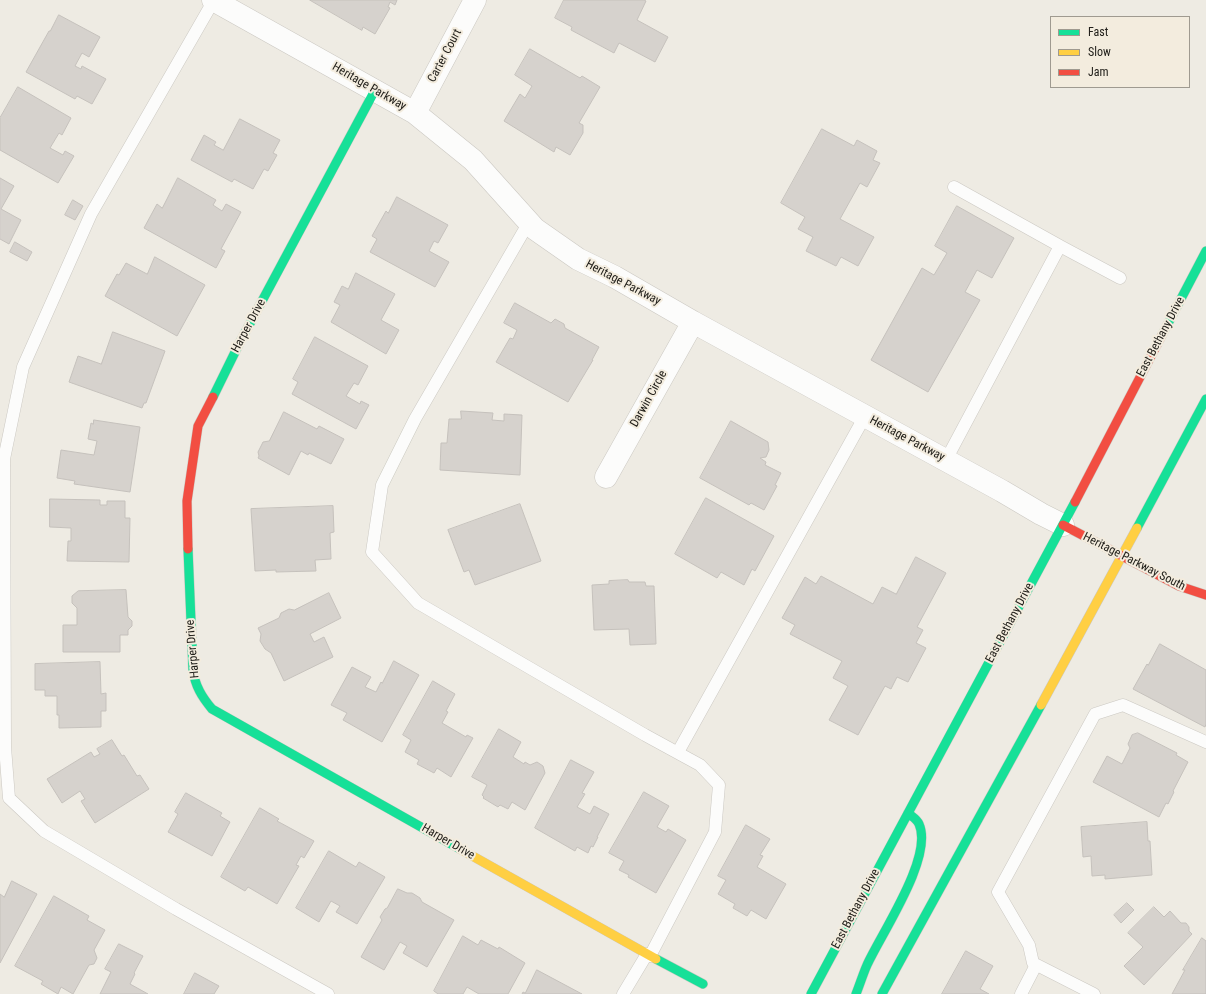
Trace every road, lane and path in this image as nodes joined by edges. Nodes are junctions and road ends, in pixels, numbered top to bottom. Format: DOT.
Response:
graph roads {
  1 [pos="213,0"];
  2 [pos="475,0"];
  3 [pos="375,90"];
  4 [pos="415,113"];
  5 [pos="954,187"];
  6 [pos="529,222"];
  7 [pos="1060,246"];
  8 [pos="1206,251"];
  9 [pos="1120,278"];
  10 [pos="693,322"];
  11 [pos="1206,399"];
  12 [pos="865,416"];
  13 [pos="946,460"];
  14 [pos="606,477"];
  15 [pos="1063,525"];
  16 [pos="1122,557"];
  17 [pos="1206,595"];
  18 [pos="1206,742"];
  19 [pos="678,752"];
  20 [pos="908,813"];
  21 [pos="648,955"];
  22 [pos="1036,965"];
  23 [pos="703,984"];
  24 [pos="328,994"];
  25 [pos="623,994"];
  26 [pos="811,994"];
  27 [pos="856,994"];
  28 [pos="882,994"];
  29 [pos="1021,994"];
  30 [pos="1094,994"];
  1 -- 3 [label="street, Heritage Parkway"];
  1 -- 24 [label="lane"];
  2 -- 4 [label="street, Carter Court"];
  3 -- 4 [label="street, Heritage Parkway"];
  3 -- 21 [label="main road, Harper Drive"];
  4 -- 6 [label="street, Heritage Parkway"];
  5 -- 7 [label="lane"];
  6 -- 10 [label="street, Heritage Parkway"];
  6 -- 19 [label="lane"];
  7 -- 9 [label="lane"];
  7 -- 13 [label="lane"];
  8 -- 15 [label="main road, East Bethany Drive"];
  10 -- 12 [label="street, Heritage Parkway"];
  10 -- 14 [label="street, Darwin Circle"];
  11 -- 16 [label="main road"];
  12 -- 13 [label="street, Heritage Parkway"];
  12 -- 19 [label="lane"];
  13 -- 15 [label="street, Heritage Parkway"];
  15 -- 16 [label="main road, Heritage Parkway South"];
  15 -- 20 [label="main road, East Bethany Drive"];
  16 -- 17 [label="main road, Heritage Parkway South"];
  16 -- 28 [label="main road"];
  18 -- 22 [label="lane"];
  19 -- 21 [label="lane"];
  20 -- 26 [label="main road, East Bethany Drive"];
  20 -- 27 [label="main road"];
  21 -- 23 [label="main road, Harper Drive"];
  21 -- 25 [label="lane"];
  22 -- 29 [label="lane"];
  22 -- 30 [label="lane"];
}
